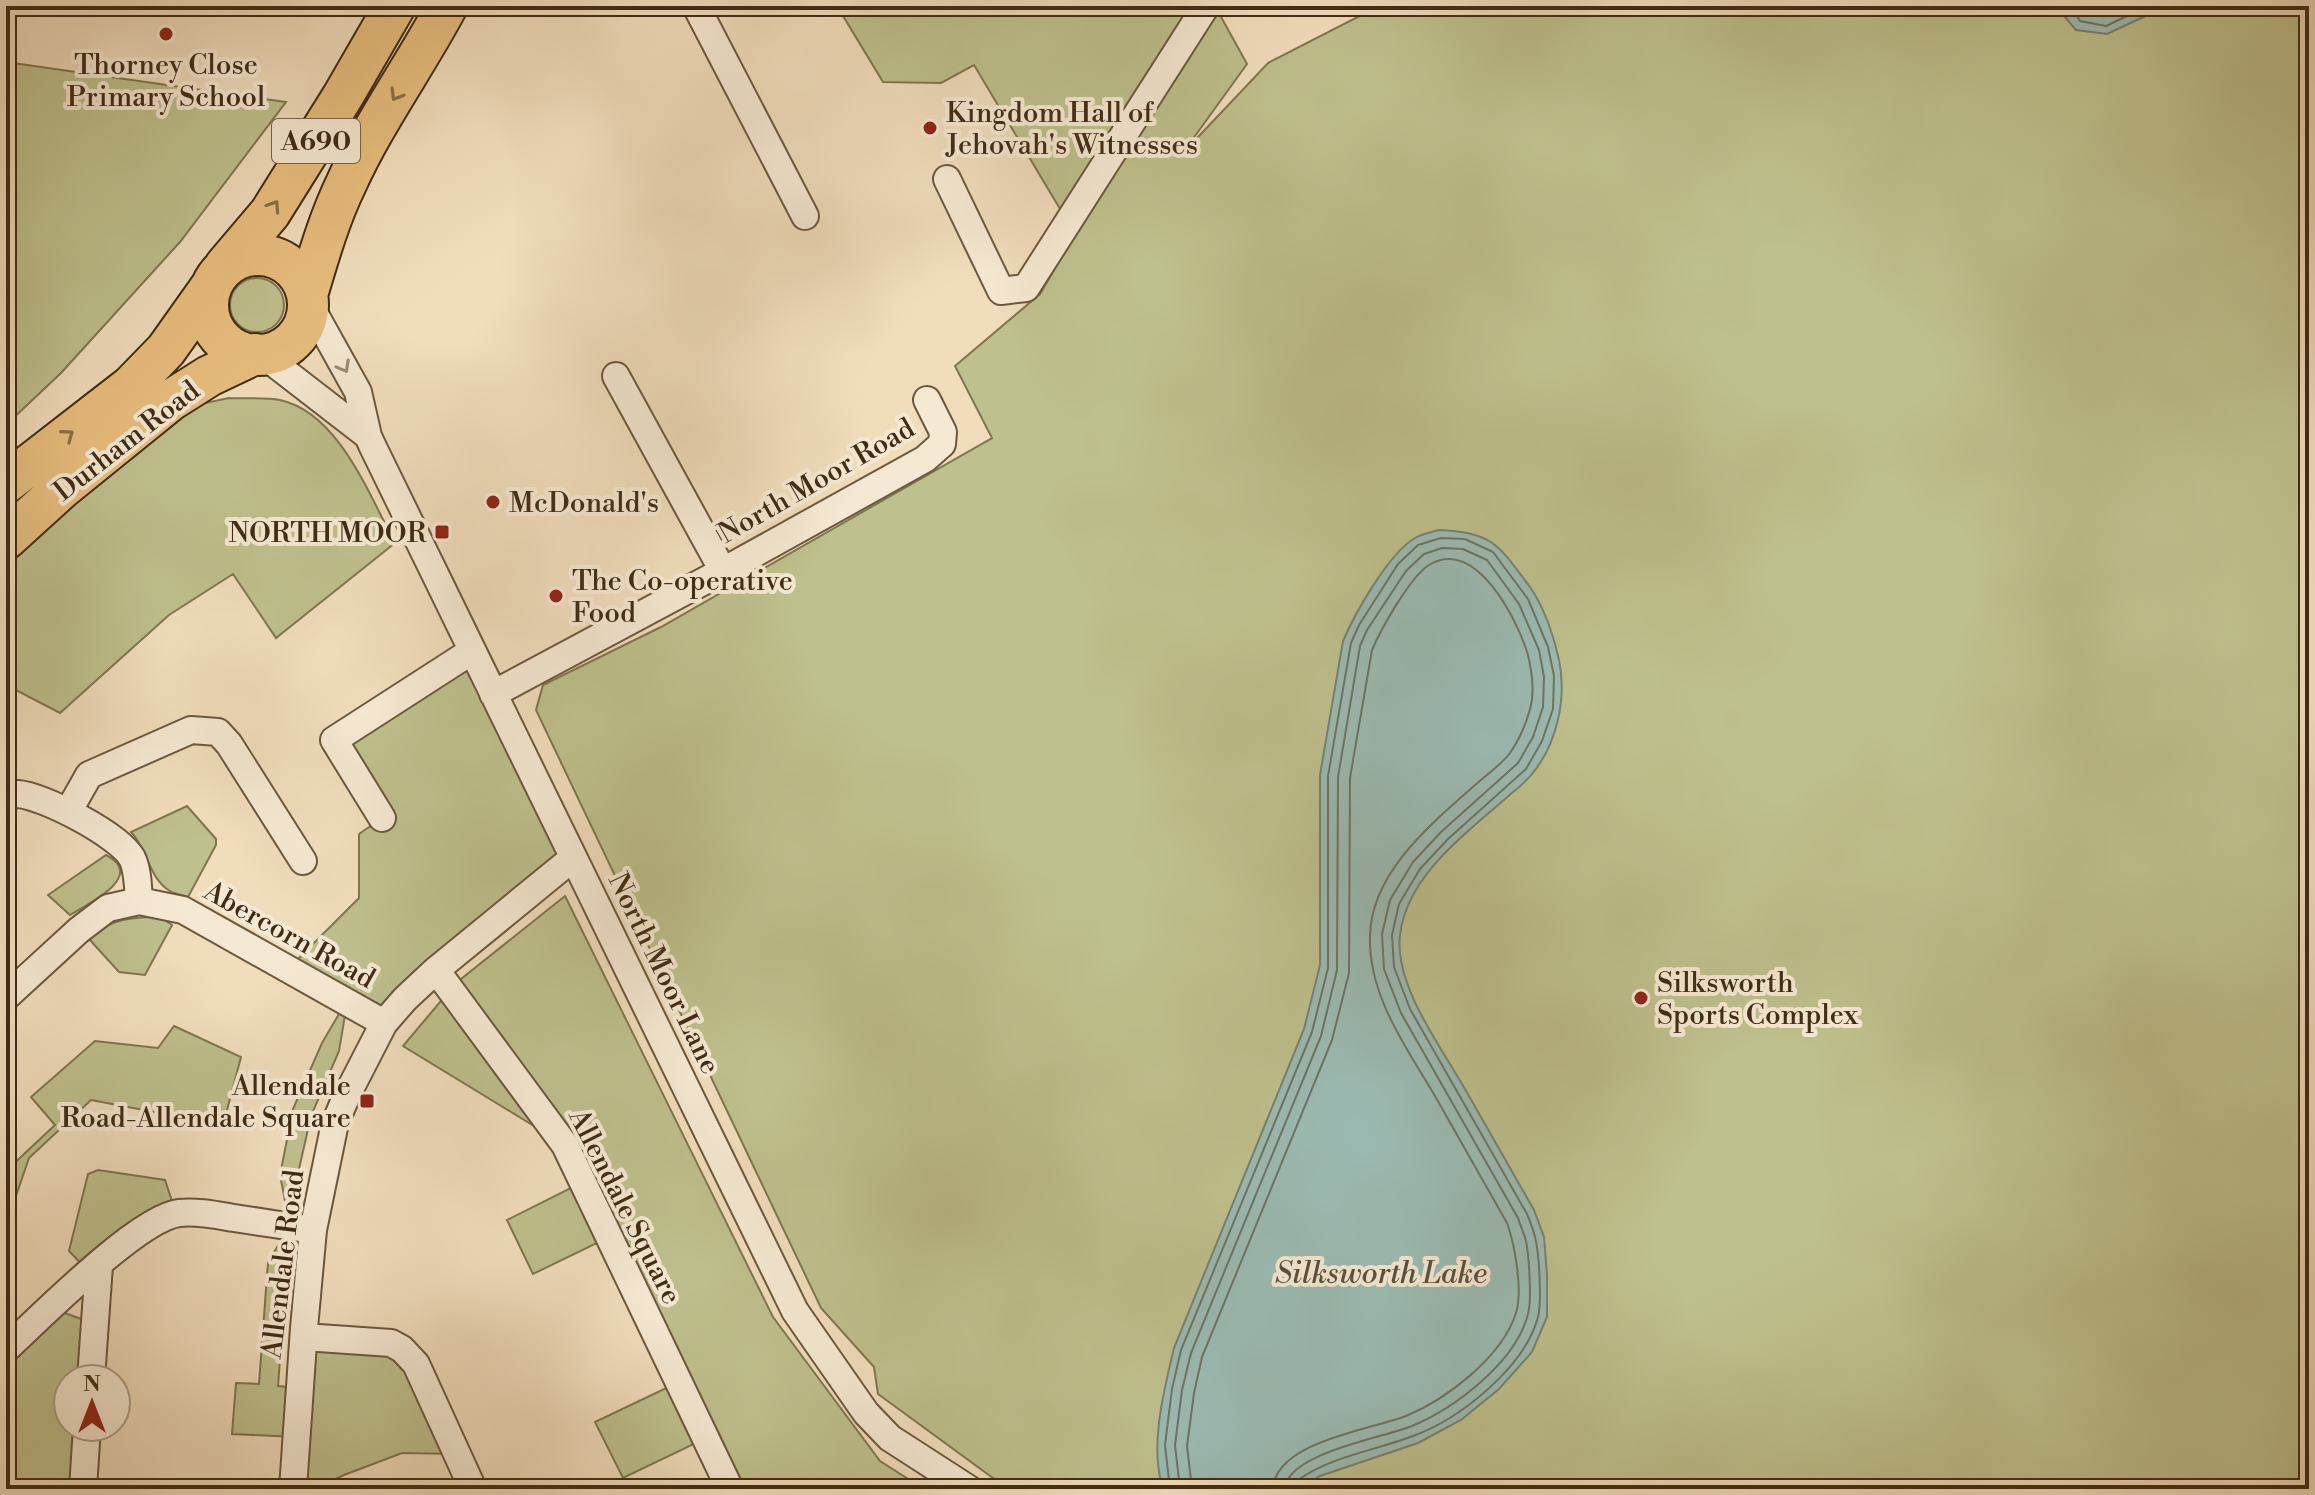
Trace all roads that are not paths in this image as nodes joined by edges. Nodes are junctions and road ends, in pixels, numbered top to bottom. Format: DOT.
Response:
graph roads {
  1 [pos="395,6"];
  2 [pos="447,6"];
  3 [pos="696,6"];
  4 [pos="1206,6"];
  5 [pos="947,179"];
  6 [pos="805,216"];
  7 [pos="218,277"];
  8 [pos="307,299"];
  9 [pos="258,354"];
  10 [pos="616,376"];
  11 [pos="927,400"];
  12 [pos="368,436"];
  13 [pos="6,483"];
  14 [pos="6,539"];
  15 [pos="723,571"];
  16 [pos="472,651"];
  17 [pos="493,694"];
  18 [pos="6,796"];
  19 [pos="68,812"];
  20 [pos="382,818"];
  21 [pos="573,858"];
  22 [pos="303,861"];
  23 [pos="139,901"];
  24 [pos="436,970"];
  25 [pos="6,997"];
  26 [pos="384,1023"];
  27 [pos="313,1230"];
  28 [pos="99,1265"];
  29 [pos="304,1337"];
  30 [pos="6,1349"];
  31 [pos="92,1363"];
  32 [pos="86,1443"];
  33 [pos="83,1489"];
  34 [pos="293,1489"];
  35 [pos="473,1489"];
  36 [pos="730,1489"];
  37 [pos="969,1489"];
  7 -- 1 [label="highway, Durham Road / A690, one-way"];
  2 -- 8 [label="highway, Durham Road / A690, one-way"];
  3 -- 6 [label="street"];
  4 -- 5 [label="street"];
  7 -- 8 [label="highway"];
  7 -- 9 [label="highway"];
  13 -- 7 [label="highway, Durham Road / A690, one-way"];
  8 -- 9 [label="highway, Durham Road"];
  8 -- 12 [label="street, North Moor Lane, one-way"];
  9 -- 12 [label="street, North Moor Lane"];
  9 -- 14 [label="highway, Durham Road"];
  10 -- 15 [label="street, North Moor Road"];
  11 -- 15 [label="street, North Moor Road"];
  12 -- 16 [label="street, North Moor Lane"];
  15 -- 17 [label="street, North Moor Road"];
  16 -- 17 [label="street, North Moor Lane"];
  16 -- 20 [label="street"];
  17 -- 21 [label="street, North Moor Lane"];
  18 -- 19 [label="street"];
  19 -- 22 [label="street"];
  19 -- 23 [label="street"];
  21 -- 24 [label="street, Allendale Road"];
  21 -- 37 [label="street, North Moor Lane"];
  23 -- 25 [label="street, Abercorn Road"];
  23 -- 26 [label="street, Abercorn Road"];
  24 -- 26 [label="street, Allendale Road"];
  24 -- 36 [label="street, Allendale Square"];
  26 -- 27 [label="street, Allendale Road"];
  27 -- 28 [label="street"];
  27 -- 29 [label="street, Allendale Road"];
  28 -- 30 [label="street"];
  28 -- 31 [label="street"];
  29 -- 34 [label="street, Allendale Road"];
  29 -- 35 [label="street"];
  32 -- 33 [label="street"];
}
